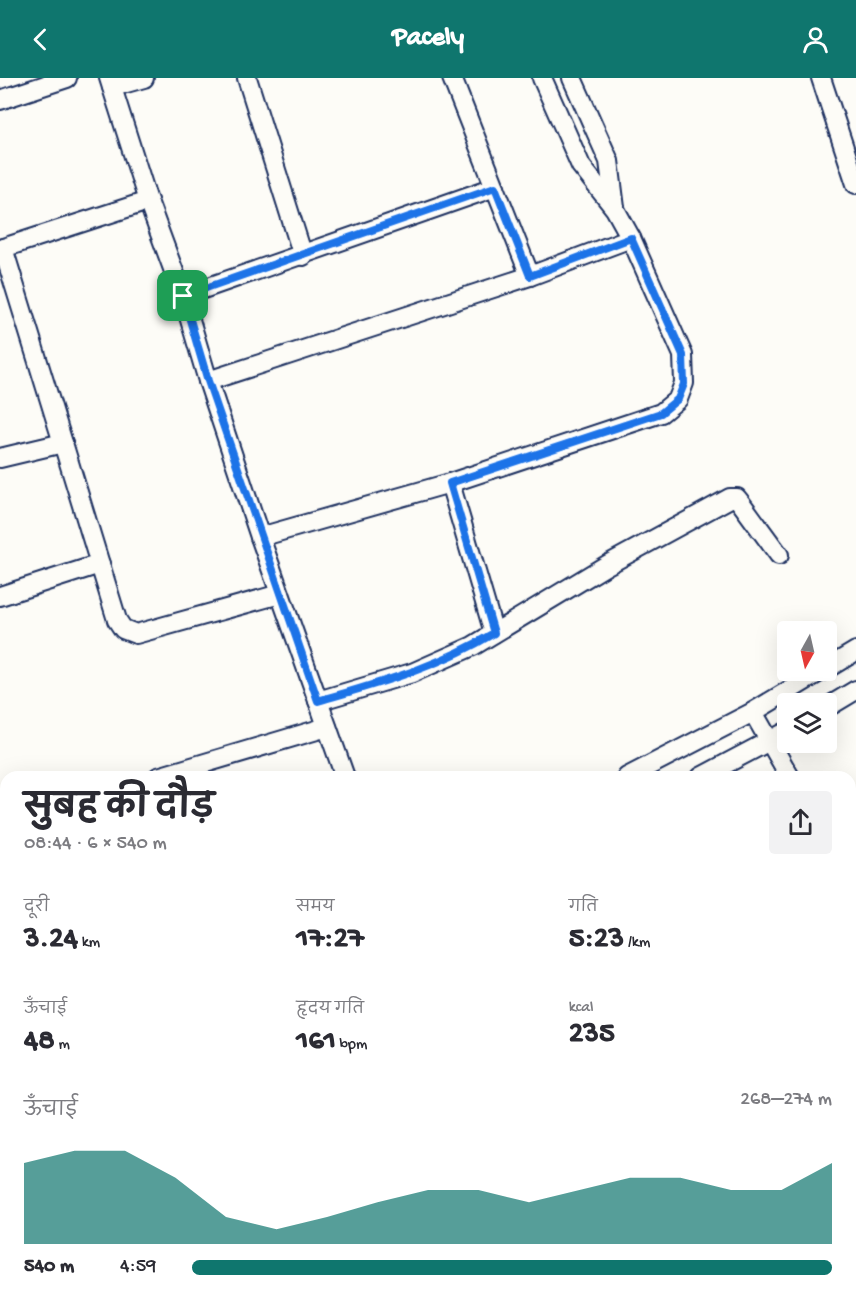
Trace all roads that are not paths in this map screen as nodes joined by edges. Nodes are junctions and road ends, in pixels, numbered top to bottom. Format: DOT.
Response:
graph roads {
  1 [pos="67,78"];
  2 [pos="144,78"];
  3 [pos="247,78"];
  4 [pos="452,78"];
  5 [pos="542,78"];
  6 [pos="572,78"];
  7 [pos="821,78"];
  8 [pos="110,83"];
  9 [pos="0,100"];
  10 [pos="856,184"];
  11 [pos="495,187"];
  12 [pos="148,201"];
  13 [pos="615,209"];
  14 [pos="631,238"];
  15 [pos="2,248"];
  16 [pos="303,256"];
  17 [pos="530,276"];
  18 [pos="183,296"];
  19 [pos="208,381"];
  20 [pos="63,443"];
  21 [pos="0,458"];
  22 [pos="450,483"];
  23 [pos="260,537"];
  24 [pos="779,555"];
  25 [pos="100,564"];
  26 [pos="280,594"];
  27 [pos="0,596"];
  28 [pos="494,633"];
  29 [pos="856,651"];
  30 [pos="837,663"];
  31 [pos="806,681"];
  32 [pos="856,690"];
  33 [pos="318,701"];
  34 [pos="837,701"];
  35 [pos="753,712"];
  36 [pos="327,727"];
  37 [pos="777,738"];
  38 [pos="770,742"];
  39 [pos="178,771"];
  40 [pos="343,771"];
  41 [pos="639,771"];
  42 [pos="713,771"];
  43 [pos="787,771"];
  1 -- 9 [label="street"];
  2 -- 8 [label="street"];
  3 -- 16 [label="street"];
  4 -- 11 [label="street"];
  5 -- 13 [label="street"];
  6 -- 13 [label="street"];
  7 -- 10 [label="street"];
  8 -- 12 [label="street"];
  11 -- 16 [label="street"];
  11 -- 17 [label="street"];
  12 -- 15 [label="street"];
  12 -- 18 [label="street"];
  13 -- 14 [label="street"];
  14 -- 17 [label="street"];
  14 -- 22 [label="street"];
  15 -- 20 [label="street"];
  16 -- 18 [label="street"];
  17 -- 19 [label="street"];
  18 -- 19 [label="street"];
  19 -- 23 [label="street"];
  20 -- 21 [label="street"];
  20 -- 25 [label="street"];
  22 -- 23 [label="street"];
  22 -- 28 [label="street"];
  23 -- 26 [label="street"];
  24 -- 28 [label="street"];
  25 -- 26 [label="street"];
  25 -- 27 [label="street"];
  26 -- 33 [label="street"];
  28 -- 33 [label="street"];
  29 -- 30 [label="street"];
  31 -- 35 [label="street"];
  32 -- 34 [label="street"];
  33 -- 36 [label="street"];
  35 -- 38 [label="street"];
  35 -- 41 [label="street"];
  36 -- 39 [label="street"];
  36 -- 40 [label="street"];
  37 -- 38 [label="street"];
  38 -- 42 [label="street"];
  38 -- 43 [label="street"];
}
